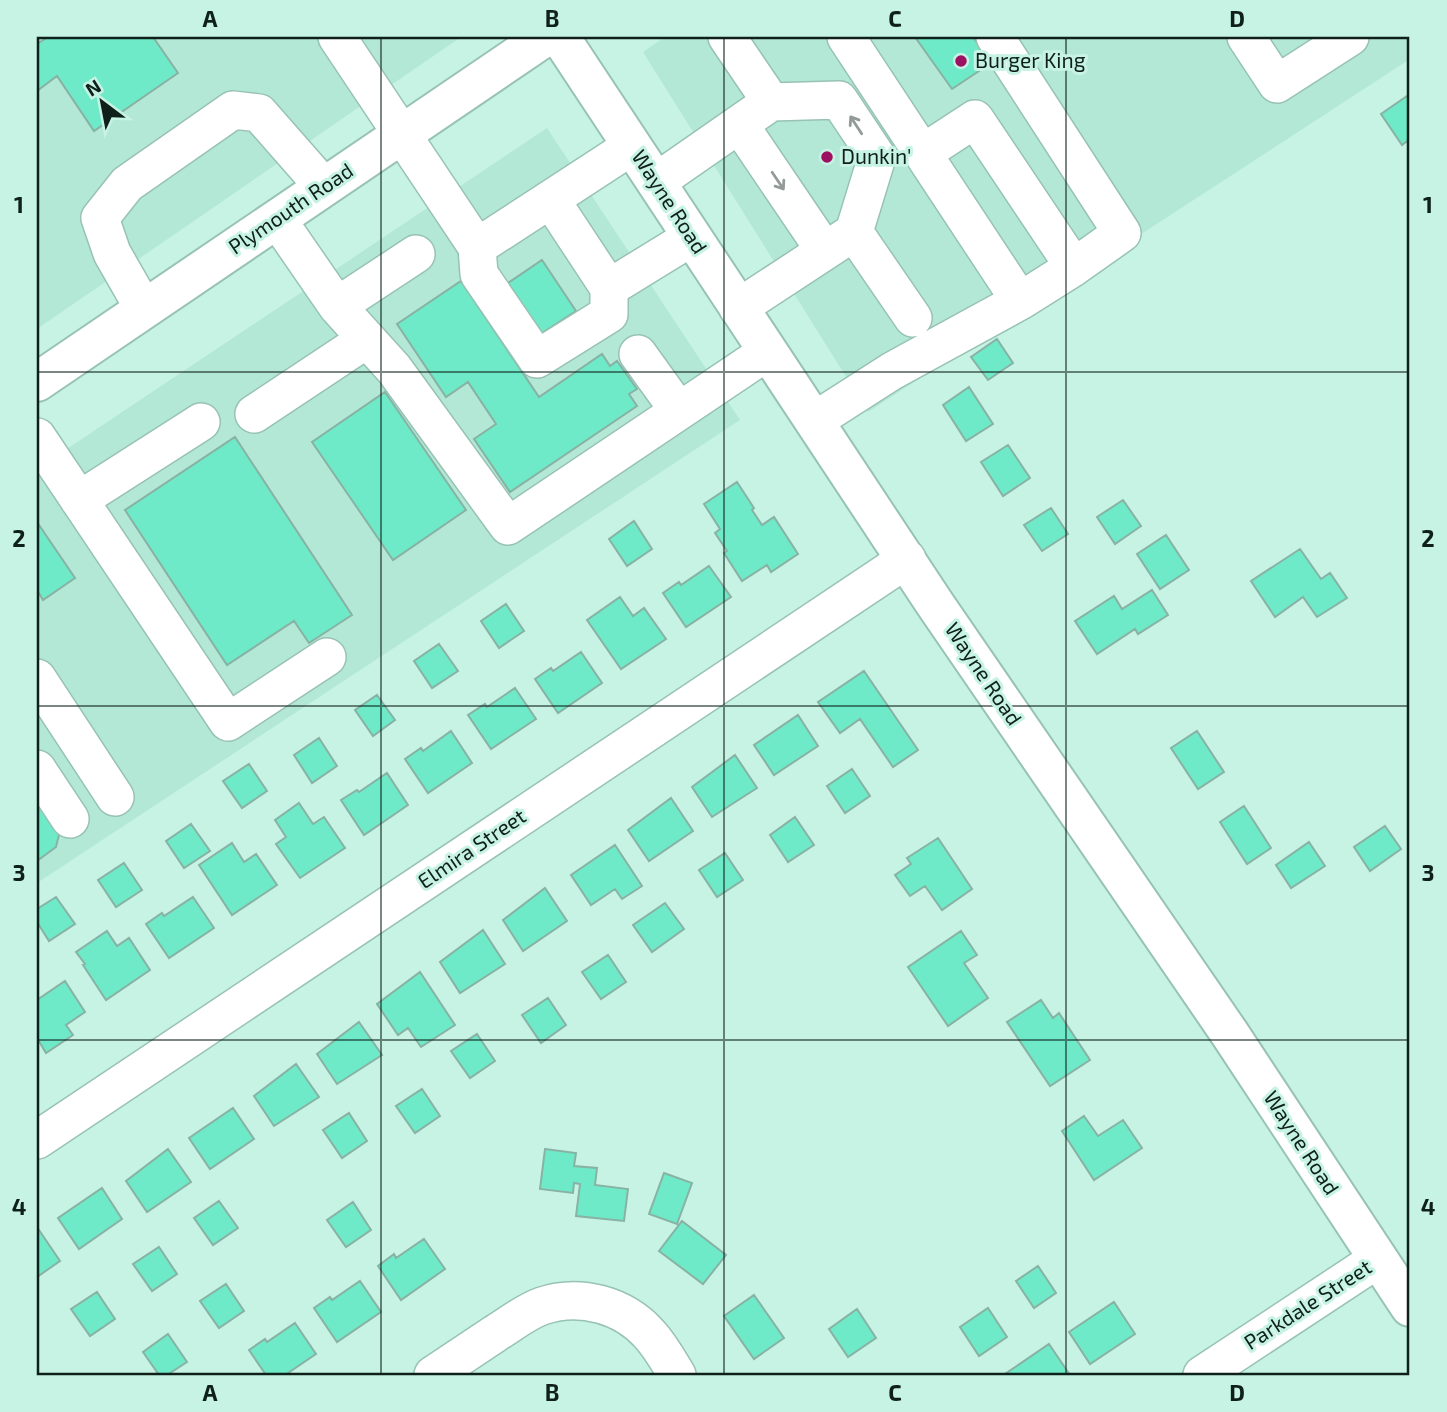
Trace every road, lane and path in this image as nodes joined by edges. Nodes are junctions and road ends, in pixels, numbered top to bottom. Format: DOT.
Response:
graph roads {
  1 [pos="337,37"];
  2 [pos="545,37"];
  3 [pos="560,37"];
  4 [pos="727,37"];
  5 [pos="846,37"];
  6 [pos="995,37"];
  7 [pos="1246,37"];
  8 [pos="1350,37"];
  9 [pos="771,102"];
  10 [pos="739,124"];
  11 [pos="400,135"];
  12 [pos="632,146"];
  13 [pos="923,153"];
  14 [pos="656,182"];
  15 [pos="324,187"];
  16 [pos="551,200"];
  17 [pos="277,219"];
  18 [pos="692,237"];
  19 [pos="840,242"];
  20 [pos="477,247"];
  21 [pos="416,254"];
  22 [pos="1074,267"];
  23 [pos="609,288"];
  24 [pos="1020,301"];
  25 [pos="337,306"];
  26 [pos="738,307"];
  27 [pos="144,309"];
  28 [pos="913,318"];
  29 [pos="367,339"];
  30 [pos="767,352"];
  31 [pos="638,354"];
  32 [pos="37,382"];
  33 [pos="679,411"];
  34 [pos="254,414"];
  35 [pos="814,421"];
  36 [pos="201,422"];
  37 [pos="37,436"];
  38 [pos="79,500"];
  39 [pos="907,558"];
  40 [pos="327,657"];
  41 [pos="37,678"];
  42 [pos="37,769"];
  43 [pos="115,797"];
  44 [pos="70,818"];
  45 [pos="37,1140"];
  46 [pos="1378,1259"];
  47 [pos="1410,1307"];
  48 [pos="435,1374"];
  49 [pos="677,1375"];
  50 [pos="1202,1375"];
  1 -- 11 [label="street"];
  2 -- 11 [label="main road, Plymouth Road"];
  3 -- 12 [label="main road, Wayne Road"];
  4 -- 9 [label="street"];
  5 -- 13 [label="street"];
  6 -- 22 [label="street"];
  7 -- 8 [label="street"];
  9 -- 10 [label="street"];
  19 -- 9 [label="street, one-way"];
  10 -- 14 [label="street"];
  10 -- 19 [label="street, one-way"];
  11 -- 15 [label="main road, Plymouth Road"];
  11 -- 20 [label="street"];
  12 -- 14 [label="main road, Wayne Road"];
  12 -- 16 [label="street"];
  13 -- 22 [label="street"];
  13 -- 24 [label="street"];
  14 -- 18 [label="main road, Wayne Road"];
  15 -- 17 [label="main road, Plymouth Road"];
  15 -- 27 [label="street"];
  16 -- 20 [label="street"];
  16 -- 23 [label="street"];
  17 -- 25 [label="street"];
  17 -- 27 [label="main road, Plymouth Road"];
  18 -- 23 [label="street"];
  18 -- 26 [label="main road, Wayne Road"];
  19 -- 26 [label="street"];
  19 -- 28 [label="street"];
  20 -- 23 [label="street"];
  21 -- 25 [label="street"];
  22 -- 24 [label="street"];
  24 -- 35 [label="street"];
  25 -- 29 [label="street"];
  26 -- 30 [label="main road, Wayne Road"];
  27 -- 32 [label="main road, Plymouth Road"];
  29 -- 33 [label="street"];
  29 -- 34 [label="street"];
  30 -- 33 [label="street"];
  30 -- 35 [label="main road, Wayne Road"];
  31 -- 33 [label="street"];
  35 -- 39 [label="main road, Wayne Road"];
  36 -- 38 [label="street"];
  37 -- 38 [label="street"];
  38 -- 40 [label="street"];
  39 -- 45 [label="street, Elmira Street"];
  39 -- 46 [label="main road, Wayne Road"];
  41 -- 43 [label="street"];
  42 -- 44 [label="street"];
  46 -- 47 [label="main road, Wayne Road"];
  46 -- 50 [label="street, Parkdale Street"];
  48 -- 49 [label="street"];
}
